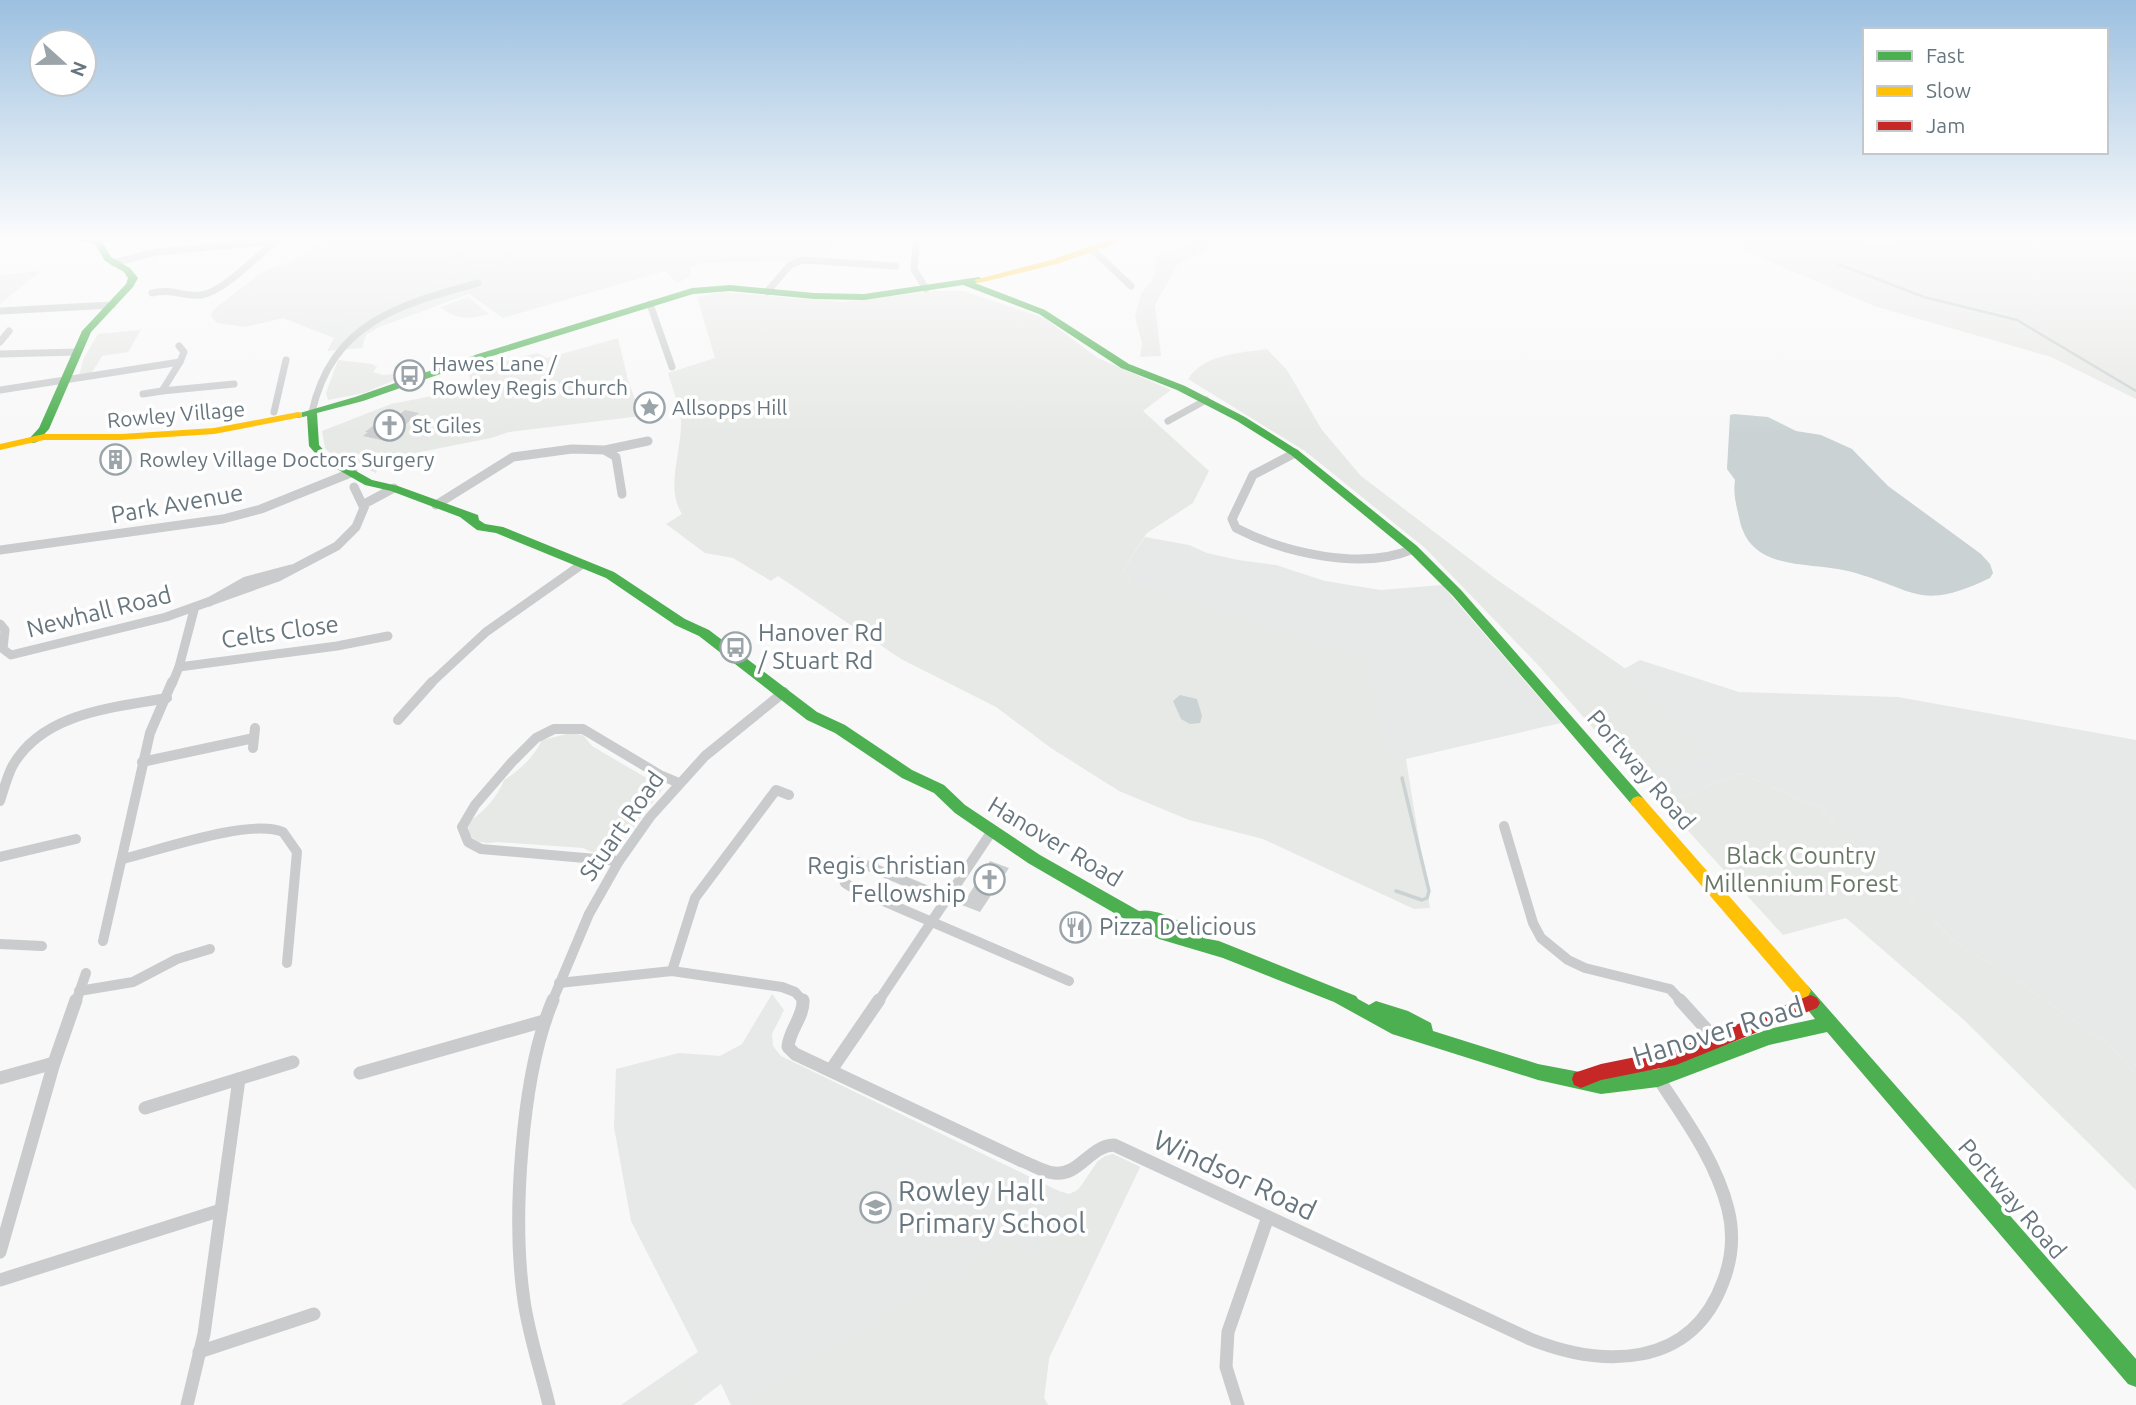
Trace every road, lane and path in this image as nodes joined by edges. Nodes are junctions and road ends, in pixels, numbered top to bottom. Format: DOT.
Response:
graph roads {
  1 [pos="114,302"];
  2 [pos="421,302"];
  3 [pos="659,302"];
  4 [pos="1015,302"];
  5 [pos="650,304"];
  6 [pos="111,305"];
  7 [pos="0,311"];
  8 [pos="9,331"];
  9 [pos="0,342"];
  10 [pos="179,346"];
  11 [pos="77,352"];
  12 [pos="0,354"];
  13 [pos="286,360"];
  14 [pos="683,360"];
  15 [pos="180,362"];
  16 [pos="66,380"];
  17 [pos="234,384"];
  18 [pos="0,390"];
  19 [pos="162,391"];
  20 [pos="143,394"];
  21 [pos="1206,400"];
  22 [pos="274,412"];
  23 [pos="312,416"];
  24 [pos="1168,421"];
  25 [pos="41,439"];
  26 [pos="648,441"];
  27 [pos="0,448"];
  28 [pos="605,450"];
  29 [pos="1295,453"];
  30 [pos="349,475"];
  31 [pos="394,488"];
  32 [pos="622,494"];
  33 [pos="436,505"];
  34 [pos="363,506"];
  35 [pos="1413,549"];
  36 [pos="0,550"];
  37 [pos="581,565"];
  38 [pos="194,610"];
  39 [pos="0,624"];
  40 [pos="388,636"];
  41 [pos="3,655"];
  42 [pos="179,667"];
  43 [pos="784,692"];
  44 [pos="167,698"];
  45 [pos="398,720"];
  46 [pos="254,738"];
  47 [pos="142,762"];
  48 [pos="679,783"];
  49 [pos="789,795"];
  50 [pos="0,801"];
  51 [pos="1504,826"];
  52 [pos="992,831"];
  53 [pos="76,839"];
  54 [pos="0,857"];
  55 [pos="123,859"];
  56 [pos="619,861"];
  57 [pos="945,898"];
  58 [pos="932,923"];
  59 [pos="103,941"];
  60 [pos="0,944"];
  61 [pos="42,946"];
  62 [pos="210,949"];
  63 [pos="286,963"];
  64 [pos="672,971"];
  65 [pos="86,973"];
  66 [pos="1069,981"];
  67 [pos="559,984"];
  68 [pos="79,991"];
  69 [pos="1811,1003"];
  70 [pos="544,1021"];
  71 [pos="1829,1024"];
  72 [pos="1722,1047"];
  73 [pos="293,1062"];
  74 [pos="54,1063"];
  75 [pos="1649,1063"];
  76 [pos="831,1070"];
  77 [pos="360,1073"];
  78 [pos="0,1078"];
  79 [pos="1658,1078"];
  80 [pos="239,1079"];
  81 [pos="1581,1079"];
  82 [pos="145,1108"];
  83 [pos="221,1210"];
  84 [pos="1268,1217"];
  85 [pos="0,1252"];
  86 [pos="0,1280"];
  87 [pos="314,1314"];
  88 [pos="200,1352"];
  89 [pos="2136,1376"];
  90 [pos="187,1405"];
  91 [pos="549,1405"];
  92 [pos="1238,1405"];
  1 -- 6 [label="street"];
  2 -- 23 [label="street"];
  3 -- 5 [label="street, Rowley Village"];
  4 -- 21 [label="street, Portway Road"];
  5 -- 14 [label="street"];
  5 -- 23 [label="street, Rowley Village"];
  6 -- 7 [label="street"];
  6 -- 11 [label="street"];
  8 -- 9 [label="street"];
  10 -- 15 [label="street"];
  11 -- 12 [label="street"];
  11 -- 16 [label="street"];
  13 -- 22 [label="street"];
  15 -- 16 [label="street"];
  15 -- 19 [label="street"];
  16 -- 18 [label="street"];
  16 -- 25 [label="street"];
  17 -- 19 [label="street"];
  19 -- 20 [label="street"];
  21 -- 24 [label="street"];
  21 -- 29 [label="street, Portway Road"];
  23 -- 25 [label="street, Rowley Village"];
  23 -- 30 [label="street, Hanover Road"];
  25 -- 27 [label="street, Rowley Village"];
  26 -- 28 [label="street"];
  28 -- 32 [label="street"];
  28 -- 33 [label="street"];
  29 -- 35 [label="street, Portway Road"];
  29 -- 35 [label="street"];
  30 -- 31 [label="street, Hanover Road"];
  30 -- 34 [label="street"];
  30 -- 36 [label="street, Park Avenue"];
  31 -- 33 [label="street, Hanover Road"];
  31 -- 34 [label="street"];
  33 -- 37 [label="street, Hanover Road"];
  34 -- 38 [label="street, Newhall Road"];
  35 -- 69 [label="street, Portway Road"];
  37 -- 43 [label="street, Hanover Road"];
  37 -- 45 [label="street"];
  38 -- 41 [label="street, Newhall Road"];
  38 -- 42 [label="street"];
  39 -- 41 [label="street, Newhall Road"];
  40 -- 42 [label="street, Celts Close"];
  42 -- 44 [label="street"];
  43 -- 48 [label="street, Stuart Road"];
  43 -- 52 [label="street, Hanover Road"];
  44 -- 47 [label="street"];
  44 -- 50 [label="street"];
  46 -- 47 [label="street"];
  47 -- 55 [label="street"];
  48 -- 56 [label="street, Stuart Road"];
  48 -- 56 [label="street"];
  49 -- 64 [label="street"];
  51 -- 72 [label="street"];
  52 -- 57 [label="street"];
  52 -- 81 [label="street, Hanover Road"];
  53 -- 54 [label="street"];
  55 -- 59 [label="street"];
  55 -- 63 [label="street"];
  56 -- 67 [label="street, Stuart Road"];
  57 -- 58 [label="street"];
  57 -- 58 [label="street"];
  58 -- 66 [label="street"];
  58 -- 76 [label="street"];
  60 -- 61 [label="street"];
  62 -- 68 [label="street"];
  64 -- 67 [label="street, Windsor Road"];
  64 -- 76 [label="street, Windsor Road"];
  65 -- 68 [label="street"];
  67 -- 70 [label="street, Stuart Road"];
  68 -- 74 [label="street"];
  69 -- 71 [label="street, Portway Road"];
  69 -- 72 [label="street, Hanover Road"];
  70 -- 77 [label="street"];
  70 -- 91 [label="street, Stuart Road"];
  71 -- 72 [label="street, Hanover Road"];
  71 -- 89 [label="street, Portway Road"];
  72 -- 75 [label="street, Hanover Road"];
  72 -- 79 [label="street, Hanover Road"];
  73 -- 80 [label="street"];
  74 -- 78 [label="street"];
  74 -- 85 [label="street"];
  75 -- 79 [label="street"];
  75 -- 81 [label="street, Hanover Road"];
  76 -- 84 [label="street, Windsor Road"];
  79 -- 81 [label="street, Hanover Road"];
  79 -- 84 [label="street, Windsor Road"];
  80 -- 82 [label="street"];
  80 -- 83 [label="street"];
  83 -- 86 [label="street"];
  83 -- 88 [label="street"];
  84 -- 92 [label="street"];
  87 -- 88 [label="street"];
  88 -- 90 [label="street"];
}
